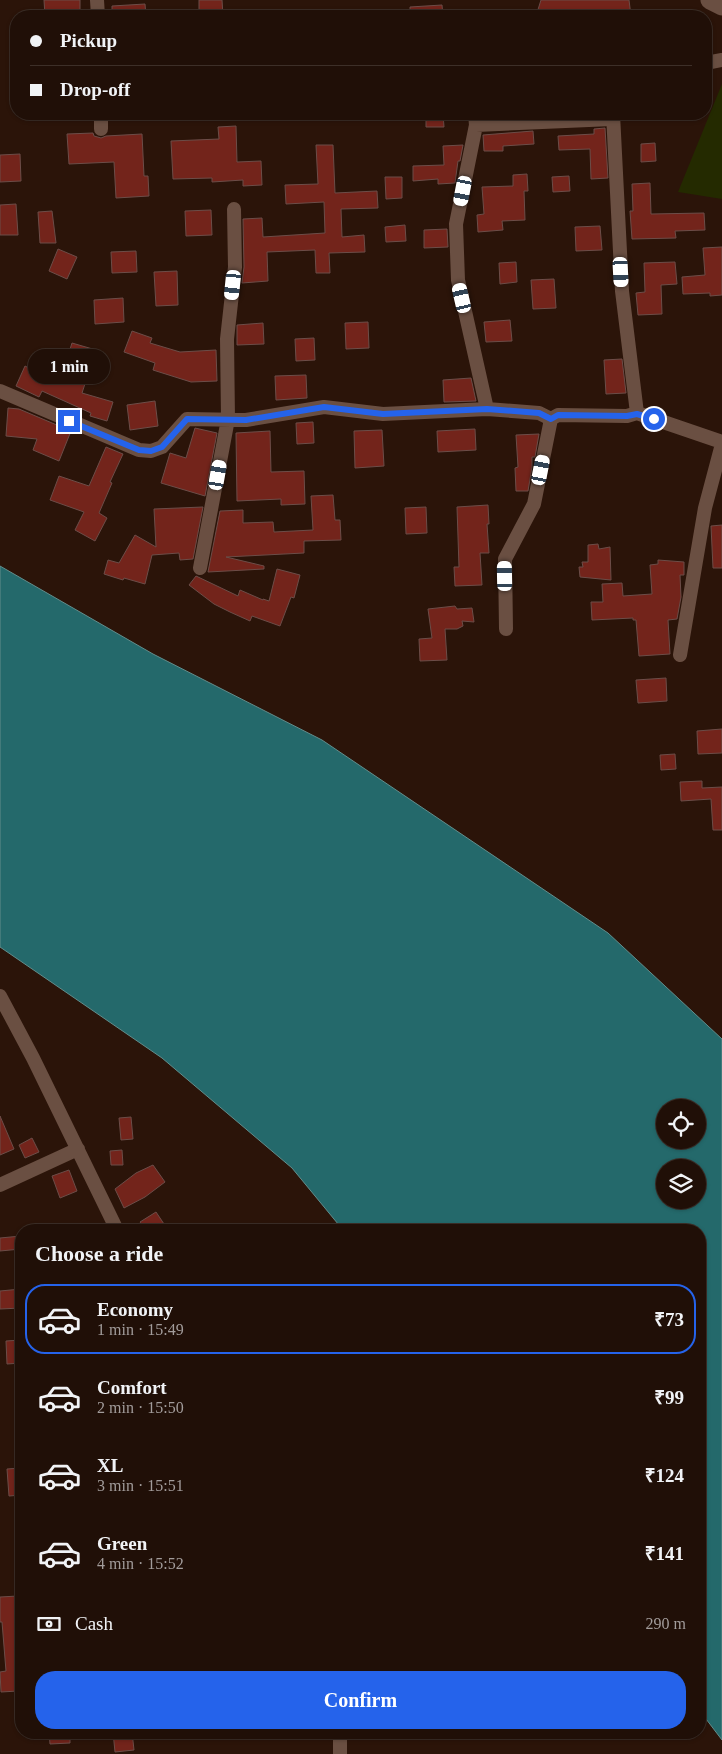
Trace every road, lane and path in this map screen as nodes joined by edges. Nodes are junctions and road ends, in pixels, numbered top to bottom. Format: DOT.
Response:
graph roads {
  1 [pos="710,0"];
  2 [pos="722,6"];
  3 [pos="100,120"];
  4 [pos="476,120"];
  5 [pos="613,120"];
  6 [pos="101,129"];
  7 [pos="234,209"];
  8 [pos="0,391"];
  9 [pos="487,409"];
  10 [pos="637,414"];
  11 [pos="228,419"];
  12 [pos="551,419"];
  13 [pos="722,443"];
  14 [pos="200,568"];
  15 [pos="506,629"];
  16 [pos="680,655"];
  17 [pos="0,996"];
  18 [pos="78,1149"];
  19 [pos="0,1185"];
  20 [pos="115,1224"];
  21 [pos="340,1739"];
  22 [pos="340,1754"];
  1 -- 2 [label="main road"];
  3 -- 6 [label="street"];
  4 -- 9 [label="street"];
  5 -- 10 [label="street"];
  7 -- 11 [label="street"];
  8 -- 11 [label="street"];
  9 -- 11 [label="street"];
  9 -- 12 [label="street"];
  10 -- 12 [label="street"];
  10 -- 13 [label="street"];
  11 -- 14 [label="street"];
  12 -- 15 [label="street"];
  13 -- 16 [label="street"];
  17 -- 18 [label="street"];
  18 -- 19 [label="street"];
  18 -- 20 [label="street"];
  21 -- 22 [label="street"];
}
